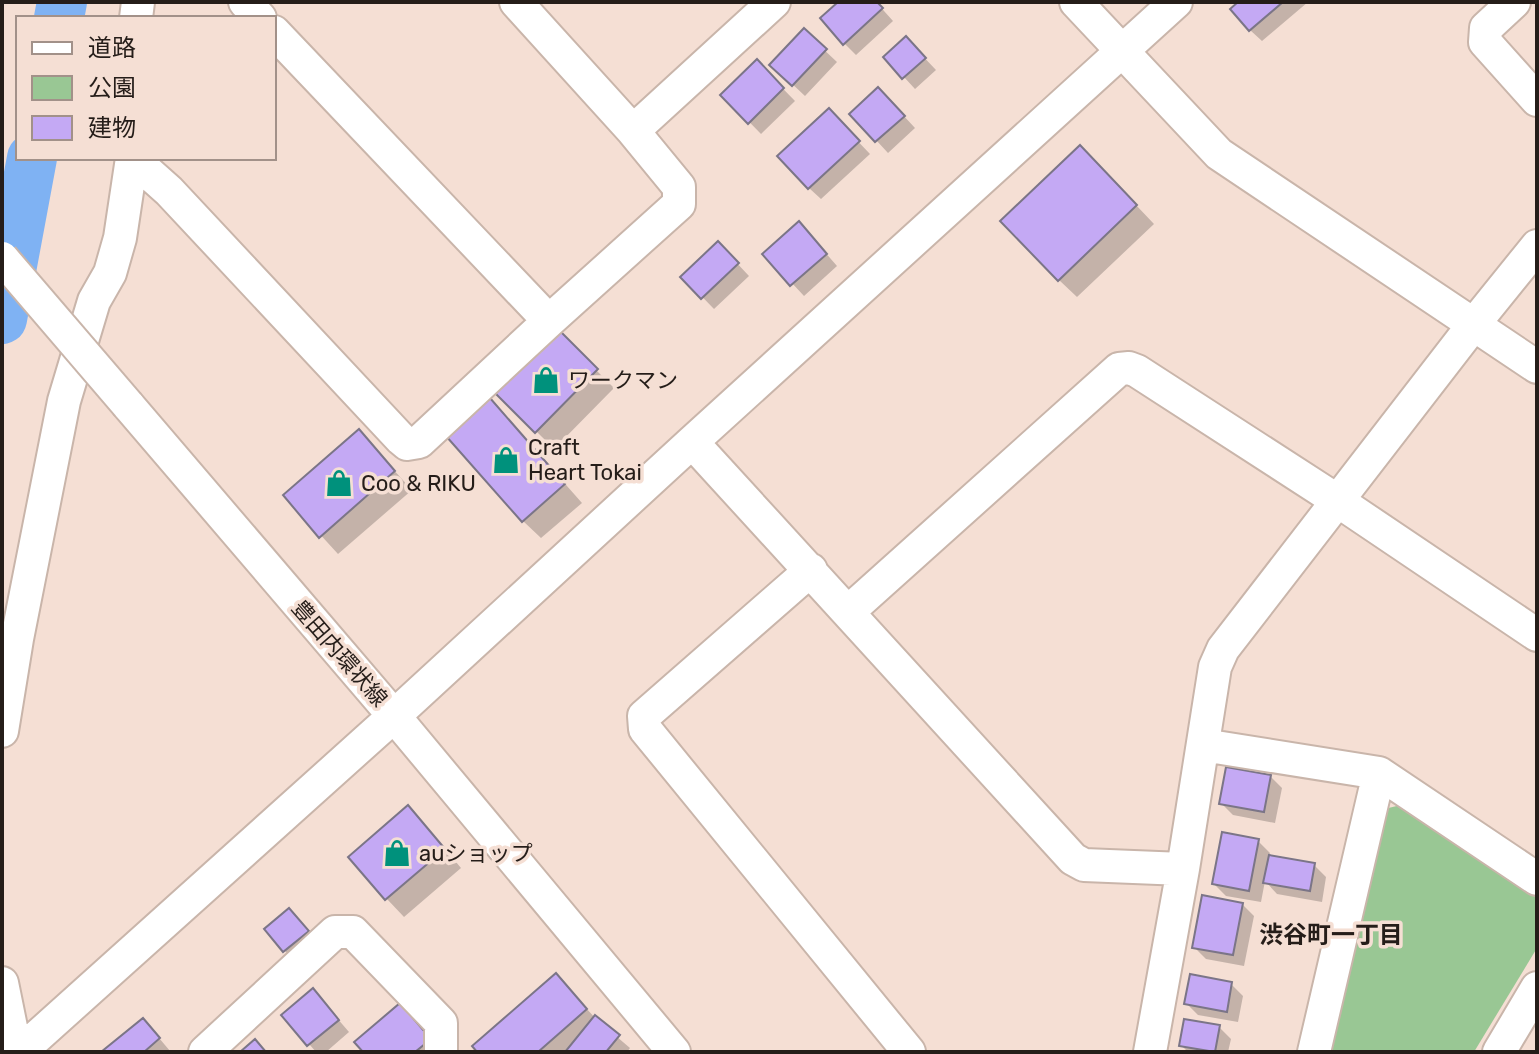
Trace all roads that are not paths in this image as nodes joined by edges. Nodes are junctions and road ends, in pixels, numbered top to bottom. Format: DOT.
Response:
graph roads {
  1 [pos="516,2"];
  2 [pos="774,2"];
  3 [pos="1076,2"];
  4 [pos="1176,2"];
  5 [pos="1514,2"];
  6 [pos="276,34"];
  7 [pos="1122,52"];
  8 [pos="1537,100"];
  9 [pos="633,131"];
  10 [pos="132,160"];
  11 [pos="134,160"];
  12 [pos="1537,246"];
  13 [pos="2,258"];
  14 [pos="549,321"];
  15 [pos="1474,324"];
  16 [pos="1537,367"];
  17 [pos="692,442"];
  18 [pos="1338,501"];
  19 [pos="811,570"];
  20 [pos="12,604"];
  21 [pos="848,612"];
  22 [pos="1537,635"];
  23 [pos="394,716"];
  24 [pos="2,731"];
  25 [pos="1203,745"];
  26 [pos="1379,773"];
  27 [pos="1183,869"];
  28 [pos="1537,879"];
  29 [pos="2,983"];
  30 [pos="1537,988"];
  31 [pos="18,1052"];
  32 [pos="205,1052"];
  33 [pos="441,1052"];
  34 [pos="674,1052"];
  35 [pos="909,1052"];
  36 [pos="1150,1052"];
  37 [pos="1314,1052"];
  38 [pos="1499,1052"];
  1 -- 9 [label="street"];
  2 -- 9 [label="street"];
  3 -- 7 [label="street"];
  4 -- 7 [label="street"];
  5 -- 8 [label="street"];
  6 -- 14 [label="street"];
  7 -- 15 [label="street"];
  7 -- 17 [label="street"];
  9 -- 14 [label="street"];
  10 -- 20 [label="street"];
  11 -- 14 [label="street"];
  12 -- 15 [label="street"];
  13 -- 23 [label="street, 豊田内環状線, bridge"];
  15 -- 16 [label="street"];
  15 -- 18 [label="street"];
  17 -- 19 [label="street"];
  17 -- 23 [label="street"];
  18 -- 21 [label="street"];
  18 -- 22 [label="street"];
  18 -- 25 [label="street"];
  19 -- 21 [label="street"];
  19 -- 35 [label="street"];
  20 -- 24 [label="street"];
  21 -- 27 [label="street"];
  23 -- 31 [label="street"];
  23 -- 34 [label="street, 豊田内環状線"];
  25 -- 26 [label="street"];
  25 -- 27 [label="street"];
  26 -- 28 [label="street"];
  26 -- 37 [label="street"];
  27 -- 36 [label="street"];
  29 -- 31 [label="street"];
  30 -- 38 [label="street"];
  32 -- 33 [label="street"];
}
